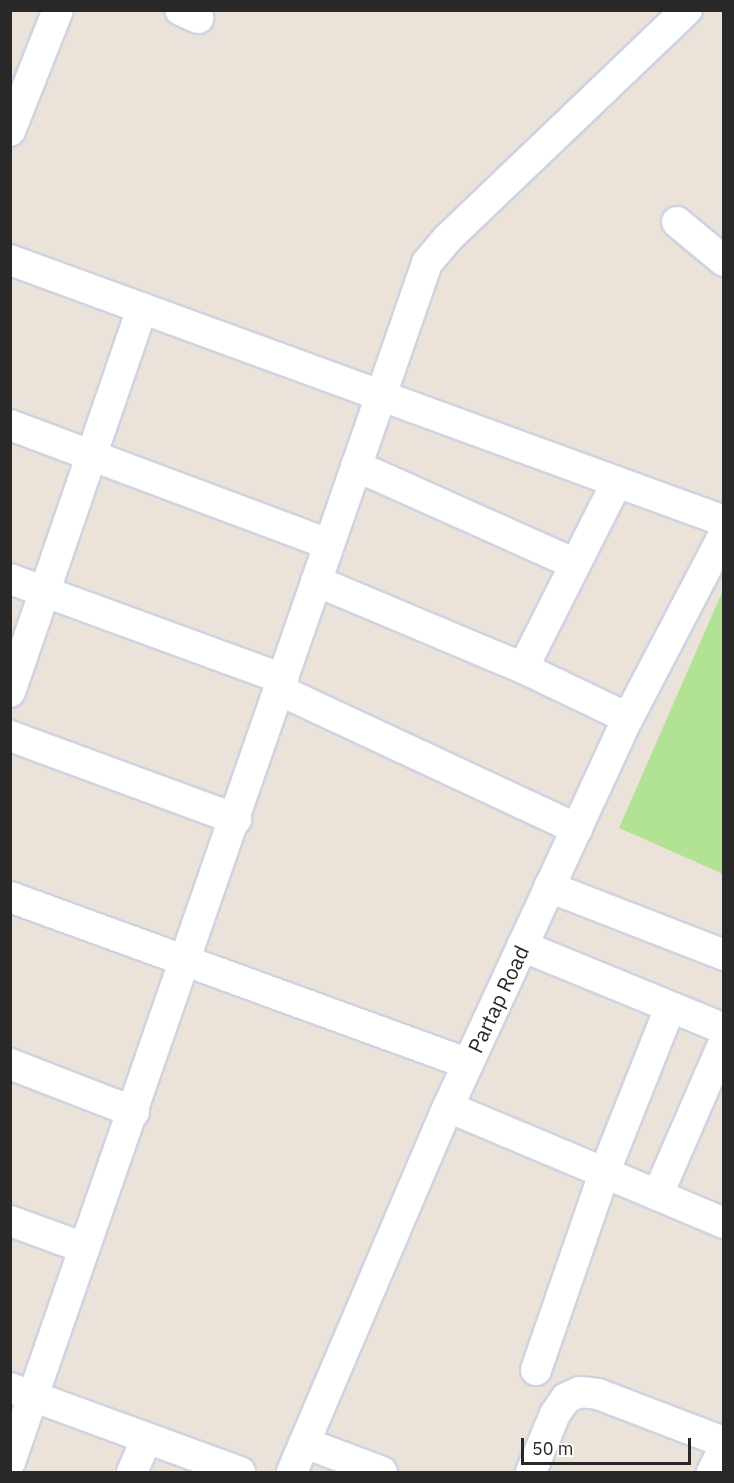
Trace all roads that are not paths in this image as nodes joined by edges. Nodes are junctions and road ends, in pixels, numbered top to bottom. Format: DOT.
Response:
graph roads {
  1 [pos="58,10"];
  2 [pos="687,10"];
  3 [pos="10,131"];
  4 [pos="677,222"];
  5 [pos="10,260"];
  6 [pos="723,261"];
  7 [pos="142,308"];
  8 [pos="381,395"];
  9 [pos="10,425"];
  10 [pos="92,455"];
  11 [pos="356,466"];
  12 [pos="617,482"];
  13 [pos="723,521"];
  14 [pos="723,534"];
  15 [pos="329,544"];
  16 [pos="575,564"];
  17 [pos="10,579"];
  18 [pos="316,581"];
  19 [pos="45,591"];
  20 [pos="523,668"];
  21 [pos="281,685"];
  22 [pos="10,692"];
  23 [pos="628,718"];
  24 [pos="10,736"];
  25 [pos="236,819"];
  26 [pos="577,829"];
  27 [pos="549,887"];
  28 [pos="10,897"];
  29 [pos="522,946"];
  30 [pos="723,955"];
  31 [pos="185,963"];
  32 [pos="670,1008"];
  33 [pos="723,1029"];
  34 [pos="723,1042"];
  35 [pos="10,1064"];
  36 [pos="468,1064"];
  37 [pos="448,1107"];
  38 [pos="134,1112"];
  39 [pos="605,1171"];
  40 [pos="658,1194"];
  41 [pos="10,1221"];
  42 [pos="723,1223"];
  43 [pos="84,1248"];
  44 [pos="536,1370"];
  45 [pos="22,1392"];
  46 [pos="147,1438"];
  47 [pos="723,1442"];
  48 [pos="305,1443"];
  49 [pos="723,1448"];
  50 [pos="10,1462"];
  51 [pos="132,1473"];
  52 [pos="240,1473"];
  53 [pos="292,1473"];
  54 [pos="381,1473"];
  55 [pos="531,1473"];
  56 [pos="712,1473"];
  1 -- 3 [label="street"];
  2 -- 8 [label="street"];
  4 -- 6 [label="street"];
  5 -- 7 [label="street"];
  7 -- 8 [label="street"];
  7 -- 10 [label="street"];
  8 -- 11 [label="street"];
  8 -- 12 [label="street"];
  9 -- 10 [label="street"];
  10 -- 15 [label="street"];
  10 -- 19 [label="street"];
  11 -- 15 [label="street"];
  11 -- 16 [label="street"];
  12 -- 13 [label="street"];
  12 -- 16 [label="street"];
  14 -- 23 [label="street, Partap Road"];
  15 -- 18 [label="street"];
  16 -- 20 [label="street"];
  17 -- 19 [label="street"];
  18 -- 20 [label="street"];
  18 -- 21 [label="street"];
  19 -- 21 [label="street"];
  19 -- 22 [label="street"];
  20 -- 23 [label="street"];
  21 -- 25 [label="street"];
  21 -- 26 [label="street"];
  23 -- 26 [label="street, Partap Road"];
  24 -- 25 [label="street"];
  25 -- 31 [label="street"];
  26 -- 27 [label="street, Partap Road"];
  27 -- 29 [label="street, Partap Road"];
  27 -- 30 [label="street"];
  28 -- 31 [label="street"];
  29 -- 32 [label="street"];
  29 -- 36 [label="street, Partap Road"];
  31 -- 36 [label="street"];
  31 -- 38 [label="street"];
  32 -- 33 [label="street"];
  32 -- 39 [label="street"];
  34 -- 40 [label="street"];
  35 -- 38 [label="street"];
  36 -- 37 [label="street, Partap Road"];
  37 -- 39 [label="street"];
  37 -- 48 [label="street, Partap Road"];
  38 -- 43 [label="street"];
  39 -- 40 [label="street"];
  39 -- 44 [label="street"];
  40 -- 42 [label="street"];
  41 -- 43 [label="street"];
  43 -- 45 [label="street"];
  45 -- 46 [label="street"];
  45 -- 50 [label="street"];
  46 -- 51 [label="street"];
  46 -- 52 [label="street"];
  47 -- 55 [label="street"];
  48 -- 53 [label="street, Partap Road"];
  48 -- 54 [label="street"];
  49 -- 56 [label="street"];
}
